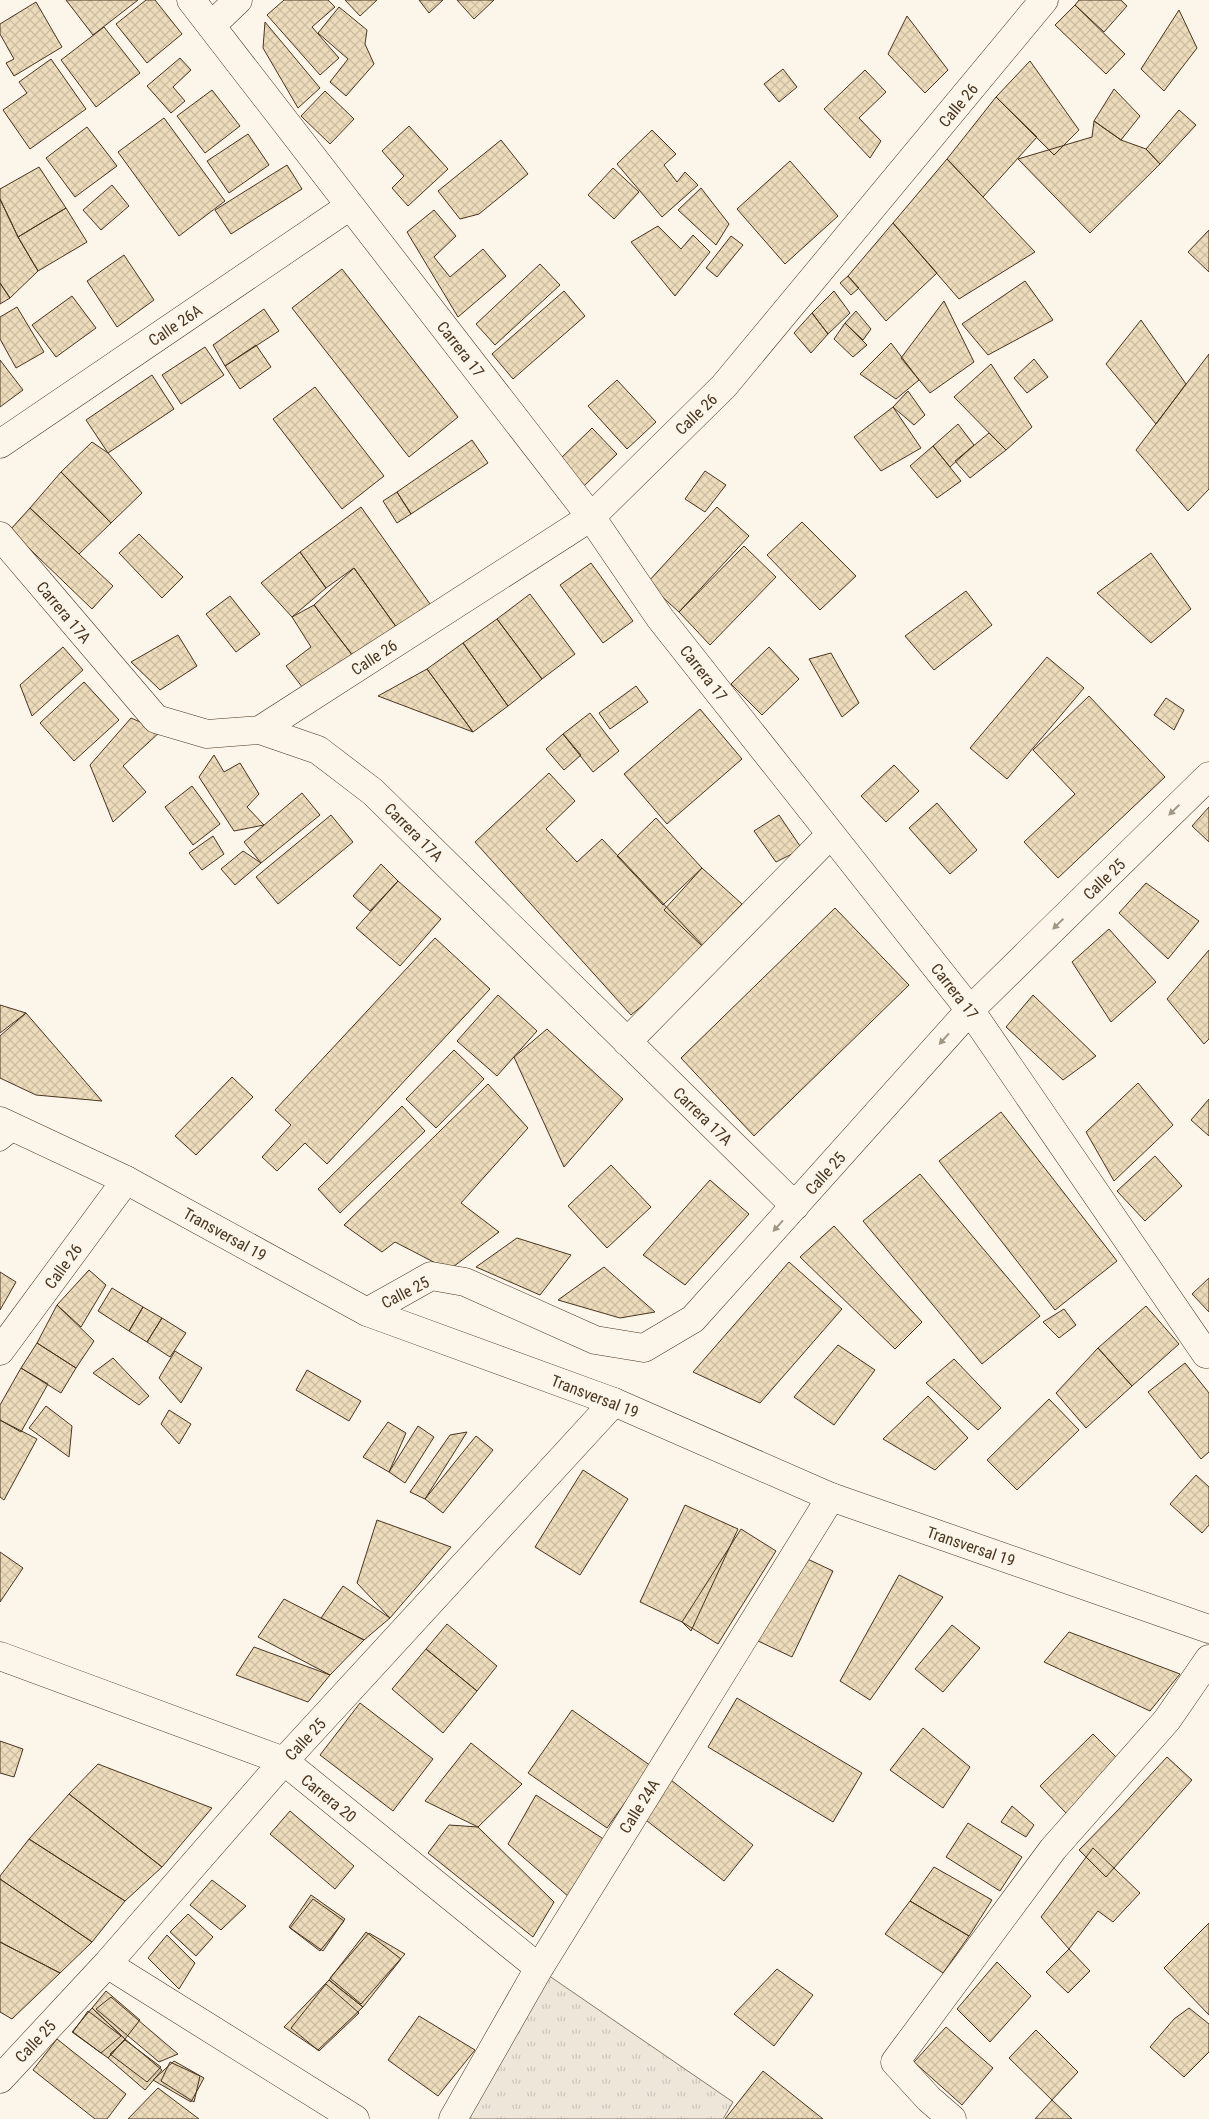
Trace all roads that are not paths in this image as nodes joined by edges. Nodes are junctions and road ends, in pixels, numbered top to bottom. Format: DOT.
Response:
graph roads {
  1 [pos="191,0"];
  2 [pos="238,0"];
  3 [pos="1044,0"];
  4 [pos="211,26"];
  5 [pos="350,206"];
  6 [pos="0,444"];
  7 [pos="591,517"];
  8 [pos="0,536"];
  9 [pos="260,730"];
  10 [pos="1209,776"];
  11 [pos="830,834"];
  12 [pos="970,1010"];
  13 [pos="627,1042"];
  14 [pos="6,1130"];
  15 [pos="126,1180"];
  16 [pos="796,1206"];
  17 [pos="368,1312"];
  18 [pos="0,1351"];
  19 [pos="1207,1353"];
  20 [pos="614,1402"];
  21 [pos="831,1497"];
  22 [pos="1209,1629"];
  23 [pos="0,1656"];
  24 [pos="1209,1659"];
  25 [pos="284,1761"];
  26 [pos="107,1964"];
  27 [pos="539,1968"];
  28 [pos="0,2079"];
  29 [pos="355,2119"];
  30 [pos="453,2119"];
  31 [pos="952,2119"];
  1 -- 4 [label="street, Carrera 17"];
  2 -- 4 [label="street"];
  3 -- 7 [label="street, Calle 26"];
  4 -- 5 [label="street, Carrera 17"];
  5 -- 6 [label="street, Calle 26A"];
  5 -- 7 [label="street, Carrera 17"];
  7 -- 9 [label="street, Calle 26"];
  7 -- 11 [label="street, Carrera 17"];
  8 -- 9 [label="street, Carrera 17A"];
  9 -- 13 [label="street, Carrera 17A"];
  10 -- 12 [label="street, Calle 25, one-way"];
  11 -- 12 [label="street, Carrera 17"];
  11 -- 13 [label="street"];
  12 -- 16 [label="street, Calle 25, one-way"];
  12 -- 19 [label="street, Carrera 17"];
  13 -- 16 [label="street, Carrera 17A"];
  14 -- 15 [label="street, Transversal 19"];
  15 -- 17 [label="street, Transversal 19"];
  15 -- 18 [label="street, Calle 26"];
  16 -- 17 [label="street, Calle 25, one-way"];
  17 -- 20 [label="street, Transversal 19"];
  20 -- 21 [label="street, Transversal 19"];
  20 -- 25 [label="street, Calle 25"];
  21 -- 22 [label="street, Transversal 19"];
  21 -- 27 [label="street, Calle 24A"];
  23 -- 25 [label="street, Carrera 20"];
  24 -- 31 [label="street"];
  25 -- 26 [label="street, Calle 25"];
  25 -- 27 [label="street, Carrera 20"];
  26 -- 28 [label="street, Calle 25"];
  26 -- 29 [label="street"];
  27 -- 30 [label="street, Calle 24A"];
}
